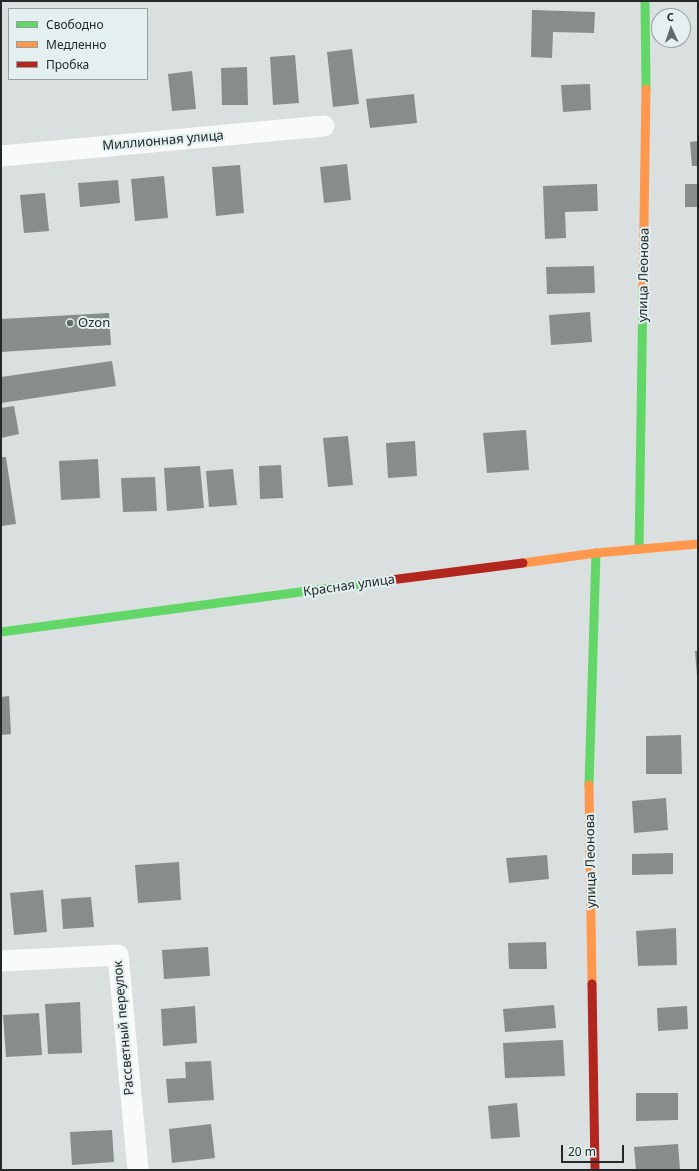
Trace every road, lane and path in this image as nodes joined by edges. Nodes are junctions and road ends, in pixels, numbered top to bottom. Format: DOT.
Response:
graph roads {
  1 [pos="645,1"];
  2 [pos="324,126"];
  3 [pos="1,156"];
  4 [pos="698,544"];
  5 [pos="639,549"];
  6 [pos="596,553"];
  7 [pos="1,632"];
  8 [pos="1,960"];
  9 [pos="138,1170"];
  10 [pos="595,1170"];
  1 -- 5 [label="street, улица Леонова"];
  2 -- 3 [label="street, Миллионная улица"];
  4 -- 5 [label="street, Красная улица"];
  5 -- 6 [label="street, Красная улица"];
  6 -- 7 [label="street, Красная улица"];
  6 -- 10 [label="street, улица Леонова"];
  8 -- 9 [label="street, Рассветный переулок"];
}
